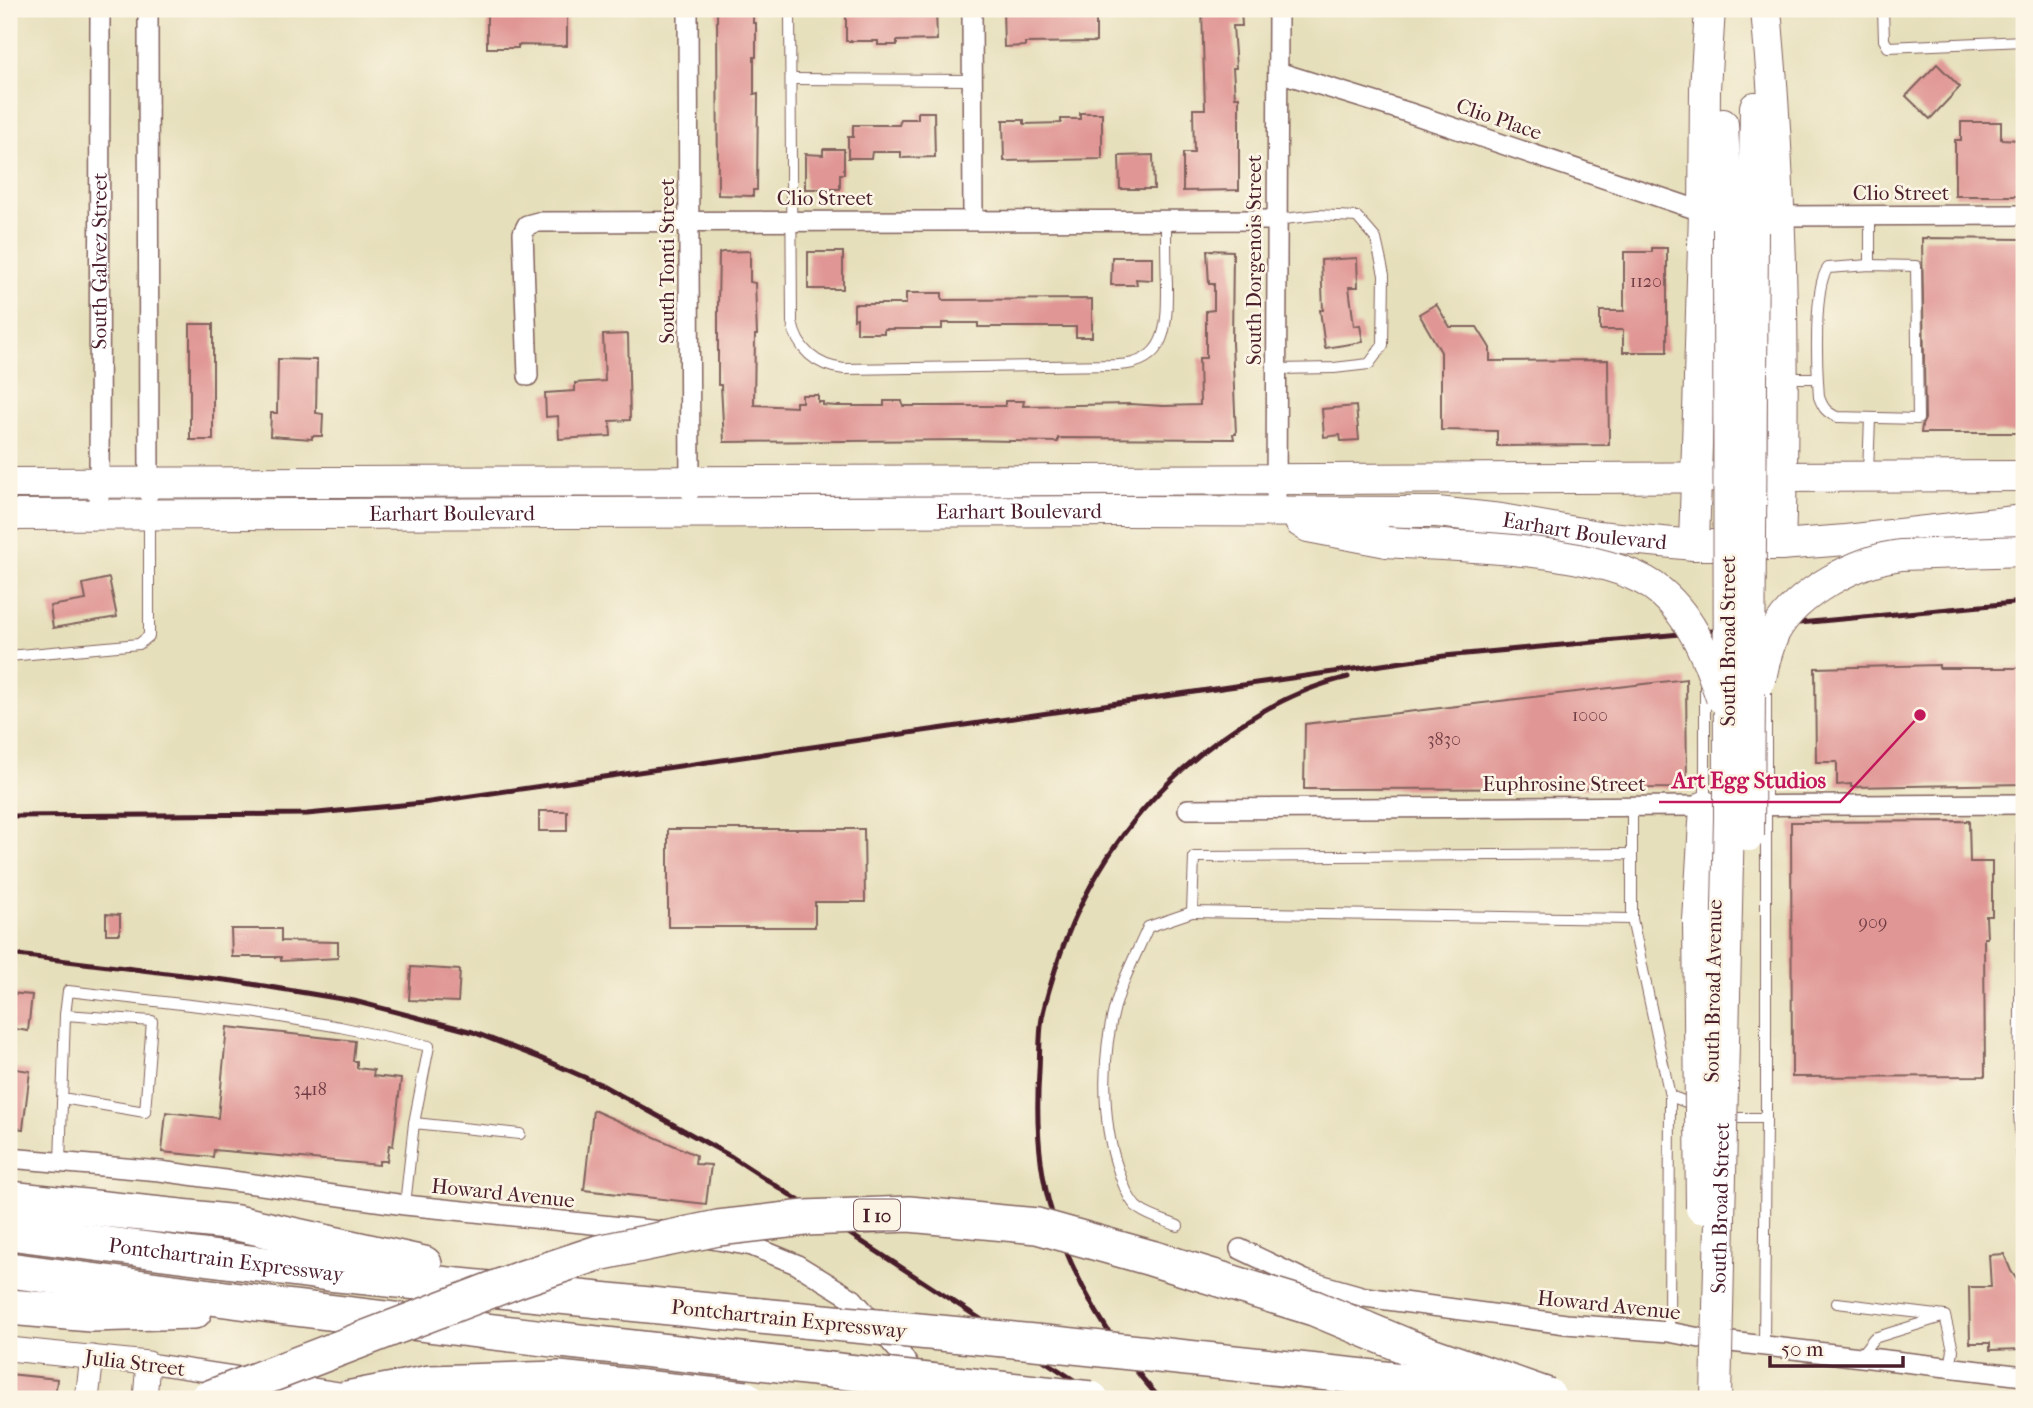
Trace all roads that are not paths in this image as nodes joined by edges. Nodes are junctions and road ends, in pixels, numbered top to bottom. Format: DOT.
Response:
graph roads {
  1 [pos="100,9"];
  2 [pos="148,9"];
  3 [pos="688,9"];
  4 [pos="790,9"];
  5 [pos="972,9"];
  6 [pos="1278,9"];
  7 [pos="1710,9"];
  8 [pos="1718,9"];
  9 [pos="1756,9"];
  10 [pos="1766,9"];
  11 [pos="1883,9"];
  12 [pos="2024,41"];
  13 [pos="1278,72"];
  14 [pos="790,79"];
  15 [pos="972,80"];
  16 [pos="1704,212"];
  17 [pos="2024,215"];
  18 [pos="1779,216"];
  19 [pos="1870,216"];
  20 [pos="973,220"];
  21 [pos="1166,220"];
  22 [pos="1276,220"];
  23 [pos="689,221"];
  24 [pos="791,221"];
  25 [pos="1740,231"];
  26 [pos="1870,265"];
  27 [pos="1276,369"];
  28 [pos="528,376"];
  29 [pos="1781,378"];
  30 [pos="1817,378"];
  31 [pos="1698,380"];
  32 [pos="1870,418"];
  33 [pos="1695,476"];
  34 [pos="1782,476"];
  35 [pos="1868,476"];
  36 [pos="2024,476"];
  37 [pos="1277,479"];
  38 [pos="978,482"];
  39 [pos="9,483"];
  40 [pos="149,483"];
  41 [pos="690,483"];
  42 [pos="99,484"];
  43 [pos="410,484"];
  44 [pos="1280,511"];
  45 [pos="977,512"];
  46 [pos="691,513"];
  47 [pos="409,514"];
  48 [pos="9,515"];
  49 [pos="99,515"];
  50 [pos="149,515"];
  51 [pos="2024,520"];
  52 [pos="1694,545"];
  53 [pos="1780,545"];
  54 [pos="2024,551"];
  55 [pos="9,656"];
  56 [pos="1740,683"];
  57 [pos="1727,719"];
  58 [pos="1751,741"];
  59 [pos="2023,804"];
  60 [pos="1741,805"];
  61 [pos="1765,805"];
  62 [pos="1632,806"];
  63 [pos="1704,806"];
  64 [pos="1188,809"];
  65 [pos="1632,854"];
  66 [pos="1192,912"];
  67 [pos="1632,919"];
  68 [pos="65,1015"];
  69 [pos="2022,1032"];
  70 [pos="1670,1096"];
  71 [pos="62,1098"];
  72 [pos="1732,1118"];
  73 [pos="1766,1118"];
  74 [pos="414,1122"];
  75 [pos="520,1134"];
  76 [pos="9,1158"];
  77 [pos="60,1163"];
  78 [pos="9,1199"];
  79 [pos="2024,1199"];
  80 [pos="405,1205"];
  81 [pos="1178,1226"];
  82 [pos="9,1231"];
  83 [pos="1240,1249"];
  84 [pos="9,1270"];
  85 [pos="567,1297"];
  86 [pos="1837,1303"];
  87 [pos="9,1307"];
  88 [pos="286,1307"];
  89 [pos="1945,1316"];
  90 [pos="1669,1332"];
  91 [pos="1728,1342"];
  92 [pos="1764,1346"];
  93 [pos="9,1349"];
  94 [pos="1860,1356"];
  95 [pos="92,1357"];
  96 [pos="148,1363"];
  97 [pos="1950,1368"];
  98 [pos="2024,1376"];
  99 [pos="1559,1398"];
  100 [pos="87,1399"];
  101 [pos="145,1399"];
  102 [pos="207,1399"];
  103 [pos="347,1399"];
  104 [pos="386,1399"];
  105 [pos="746,1399"];
  106 [pos="930,1399"];
  107 [pos="1091,1399"];
  108 [pos="1707,1399"];
  109 [pos="1716,1399"];
  110 [pos="1735,1399"];
  1 -- 42 [label="street, South Galvez Street"];
  2 -- 40 [label="street"];
  3 -- 23 [label="street, South Tonti Street"];
  4 -- 14 [label="lane"];
  5 -- 15 [label="street"];
  6 -- 13 [label="street, South Dorgenois Street"];
  7 -- 16 [label="main road"];
  8 -- 25 [label="main road, South Broad Street"];
  9 -- 25 [label="main road, South Broad Street"];
  10 -- 18 [label="main road"];
  11 -- 12 [label="lane"];
  13 -- 16 [label="street, Clio Place"];
  13 -- 22 [label="street, South Dorgenois Street"];
  14 -- 15 [label="lane"];
  14 -- 24 [label="lane"];
  15 -- 20 [label="street"];
  16 -- 31 [label="main road"];
  17 -- 19 [label="street, Clio Street"];
  18 -- 19 [label="street, Clio Street"];
  18 -- 29 [label="main road"];
  19 -- 26 [label="lane"];
  20 -- 21 [label="street, Clio Street"];
  20 -- 24 [label="street, Clio Street"];
  21 -- 22 [label="street, Clio Street"];
  21 -- 24 [label="lane"];
  22 -- 27 [label="street, South Dorgenois Street"];
  22 -- 27 [label="lane"];
  23 -- 24 [label="street, Clio Street"];
  23 -- 28 [label="street, Clio Street"];
  23 -- 41 [label="street, South Tonti Street"];
  25 -- 57 [label="main road, South Broad Street, bridge"];
  25 -- 58 [label="main road, South Broad Street, bridge"];
  26 -- 30 [label="lane"];
  26 -- 32 [label="lane"];
  27 -- 37 [label="street, South Dorgenois Street"];
  29 -- 30 [label="lane"];
  29 -- 31 [label="street"];
  29 -- 34 [label="main road"];
  30 -- 32 [label="lane"];
  31 -- 33 [label="main road"];
  32 -- 35 [label="lane"];
  33 -- 34 [label="main road, Earhart Boulevard"];
  33 -- 37 [label="main road, Earhart Boulevard"];
  33 -- 52 [label="main road"];
  34 -- 35 [label="main road, Earhart Boulevard"];
  34 -- 53 [label="main road"];
  35 -- 36 [label="main road, Earhart Boulevard"];
  37 -- 38 [label="main road, Earhart Boulevard"];
  37 -- 44 [label="street, South Dorgenois Street"];
  38 -- 41 [label="main road, Earhart Boulevard"];
  38 -- 45 [label="main road"];
  39 -- 42 [label="main road, Earhart Boulevard"];
  40 -- 42 [label="main road, Earhart Boulevard"];
  40 -- 43 [label="main road, Earhart Boulevard"];
  40 -- 50 [label="street"];
  41 -- 43 [label="main road, Earhart Boulevard"];
  41 -- 46 [label="street, South Tonti Street"];
  42 -- 49 [label="street, South Galvez Street"];
  43 -- 47 [label="main road"];
  44 -- 45 [label="main road, Earhart Boulevard"];
  44 -- 52 [label="main road, Earhart Boulevard"];
  44 -- 57 [label="main road, bridge"];
  45 -- 46 [label="main road, Earhart Boulevard"];
  46 -- 47 [label="main road, Earhart Boulevard"];
  47 -- 50 [label="main road, Earhart Boulevard"];
  48 -- 49 [label="main road, Earhart Boulevard"];
  49 -- 50 [label="main road, Earhart Boulevard"];
  50 -- 55 [label="lane"];
  51 -- 53 [label="main road, Earhart Boulevard"];
  52 -- 53 [label="main road, Earhart Boulevard"];
  54 -- 58 [label="main road, bridge"];
  56 -- 60 [label="street, South Broad Avenue"];
  56 -- 61 [label="lane"];
  56 -- 63 [label="lane"];
  57 -- 109 [label="main road, South Broad Street, bridge"];
  58 -- 110 [label="main road, South Broad Street, bridge"];
  59 -- 61 [label="street, Euphrosine Street"];
  59 -- 69 [label="lane"];
  60 -- 61 [label="street, Euphrosine Street"];
  60 -- 63 [label="street, Euphrosine Street"];
  60 -- 72 [label="street, South Broad Avenue"];
  61 -- 73 [label="lane"];
  62 -- 63 [label="street, Euphrosine Street"];
  62 -- 64 [label="street, Euphrosine Street"];
  62 -- 65 [label="lane"];
  63 -- 108 [label="main road, bridge"];
  65 -- 66 [label="lane"];
  65 -- 67 [label="lane"];
  66 -- 67 [label="lane"];
  66 -- 81 [label="lane"];
  67 -- 70 [label="lane"];
  68 -- 71 [label="lane"];
  68 -- 71 [label="lane"];
  68 -- 74 [label="lane"];
  69 -- 79 [label="lane"];
  70 -- 72 [label="lane"];
  70 -- 90 [label="lane"];
  71 -- 77 [label="lane"];
  72 -- 73 [label="lane"];
  72 -- 91 [label="street, South Broad Avenue"];
  73 -- 92 [label="lane"];
  74 -- 75 [label="lane"];
  74 -- 80 [label="lane"];
  76 -- 77 [label="street, Howard Avenue"];
  77 -- 80 [label="street, Howard Avenue"];
  78 -- 85 [label="highway"];
  80 -- 106 [label="street, Howard Avenue"];
  82 -- 85 [label="highway, Pontchartrain Expressway"];
  83 -- 90 [label="street, Howard Avenue"];
  84 -- 88 [label="highway, Pontchartrain Expressway"];
  85 -- 99 [label="highway, Pontchartrain Expressway, bridge"];
  86 -- 89 [label="lane"];
  87 -- 88 [label="highway"];
  88 -- 107 [label="highway, Pontchartrain Expressway, bridge"];
  89 -- 94 [label="lane"];
  89 -- 97 [label="lane"];
  90 -- 91 [label="street, Howard Avenue"];
  91 -- 92 [label="street, Howard Avenue"];
  92 -- 94 [label="street, Howard Avenue"];
  93 -- 95 [label="street, Julia Street"];
  94 -- 97 [label="street, Howard Avenue"];
  95 -- 96 [label="street, Julia Street"];
  95 -- 100 [label="street"];
  96 -- 101 [label="street"];
  96 -- 104 [label="street, Julia Street"];
  97 -- 98 [label="street, Howard Avenue"];
  99 -- 102 [label="highway, I 10, bridge"];
  103 -- 105 [label="highway, bridge"];
}
